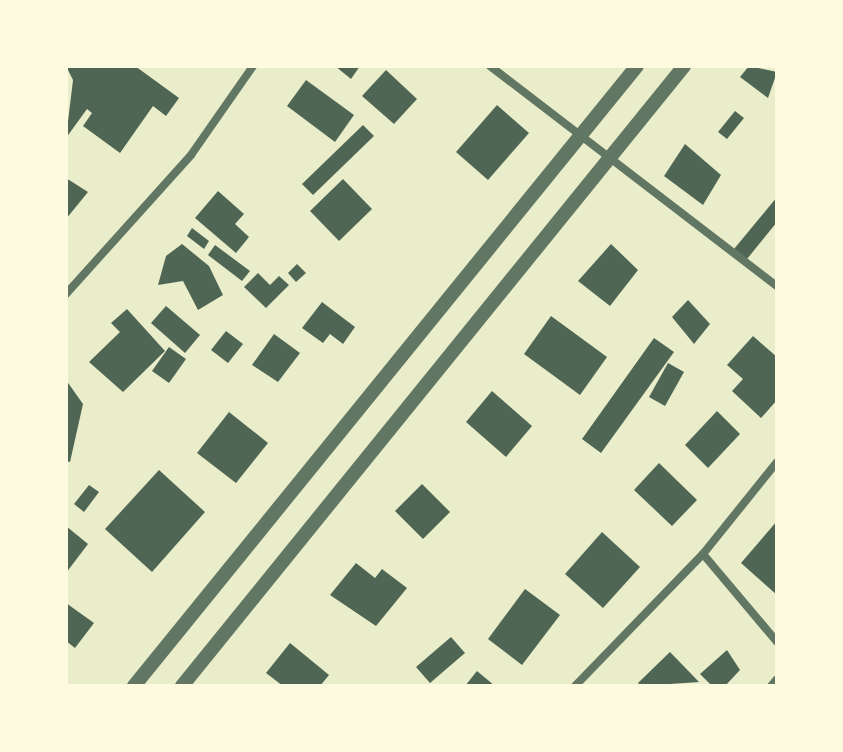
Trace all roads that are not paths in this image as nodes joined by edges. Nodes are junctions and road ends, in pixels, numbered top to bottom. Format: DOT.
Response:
graph roads {
  1 [pos="253,66"];
  2 [pos="490,66"];
  3 [pos="637,66"];
  4 [pos="684,66"];
  5 [pos="578,138"];
  6 [pos="609,158"];
  7 [pos="777,286"];
  8 [pos="66,294"];
  9 [pos="777,462"];
  10 [pos="703,554"];
  11 [pos="777,642"];
  12 [pos="777,679"];
  13 [pos="134,686"];
  14 [pos="182,686"];
  15 [pos="575,686"];
  16 [pos="771,686"];
  1 -- 8 [label="street"];
  2 -- 5 [label="street"];
  3 -- 5 [label="street"];
  4 -- 6 [label="street"];
  5 -- 6 [label="street"];
  5 -- 13 [label="street"];
  6 -- 7 [label="street"];
  6 -- 14 [label="street"];
  9 -- 10 [label="street"];
  10 -- 11 [label="street"];
  10 -- 15 [label="street"];
  12 -- 16 [label="street"];
}
